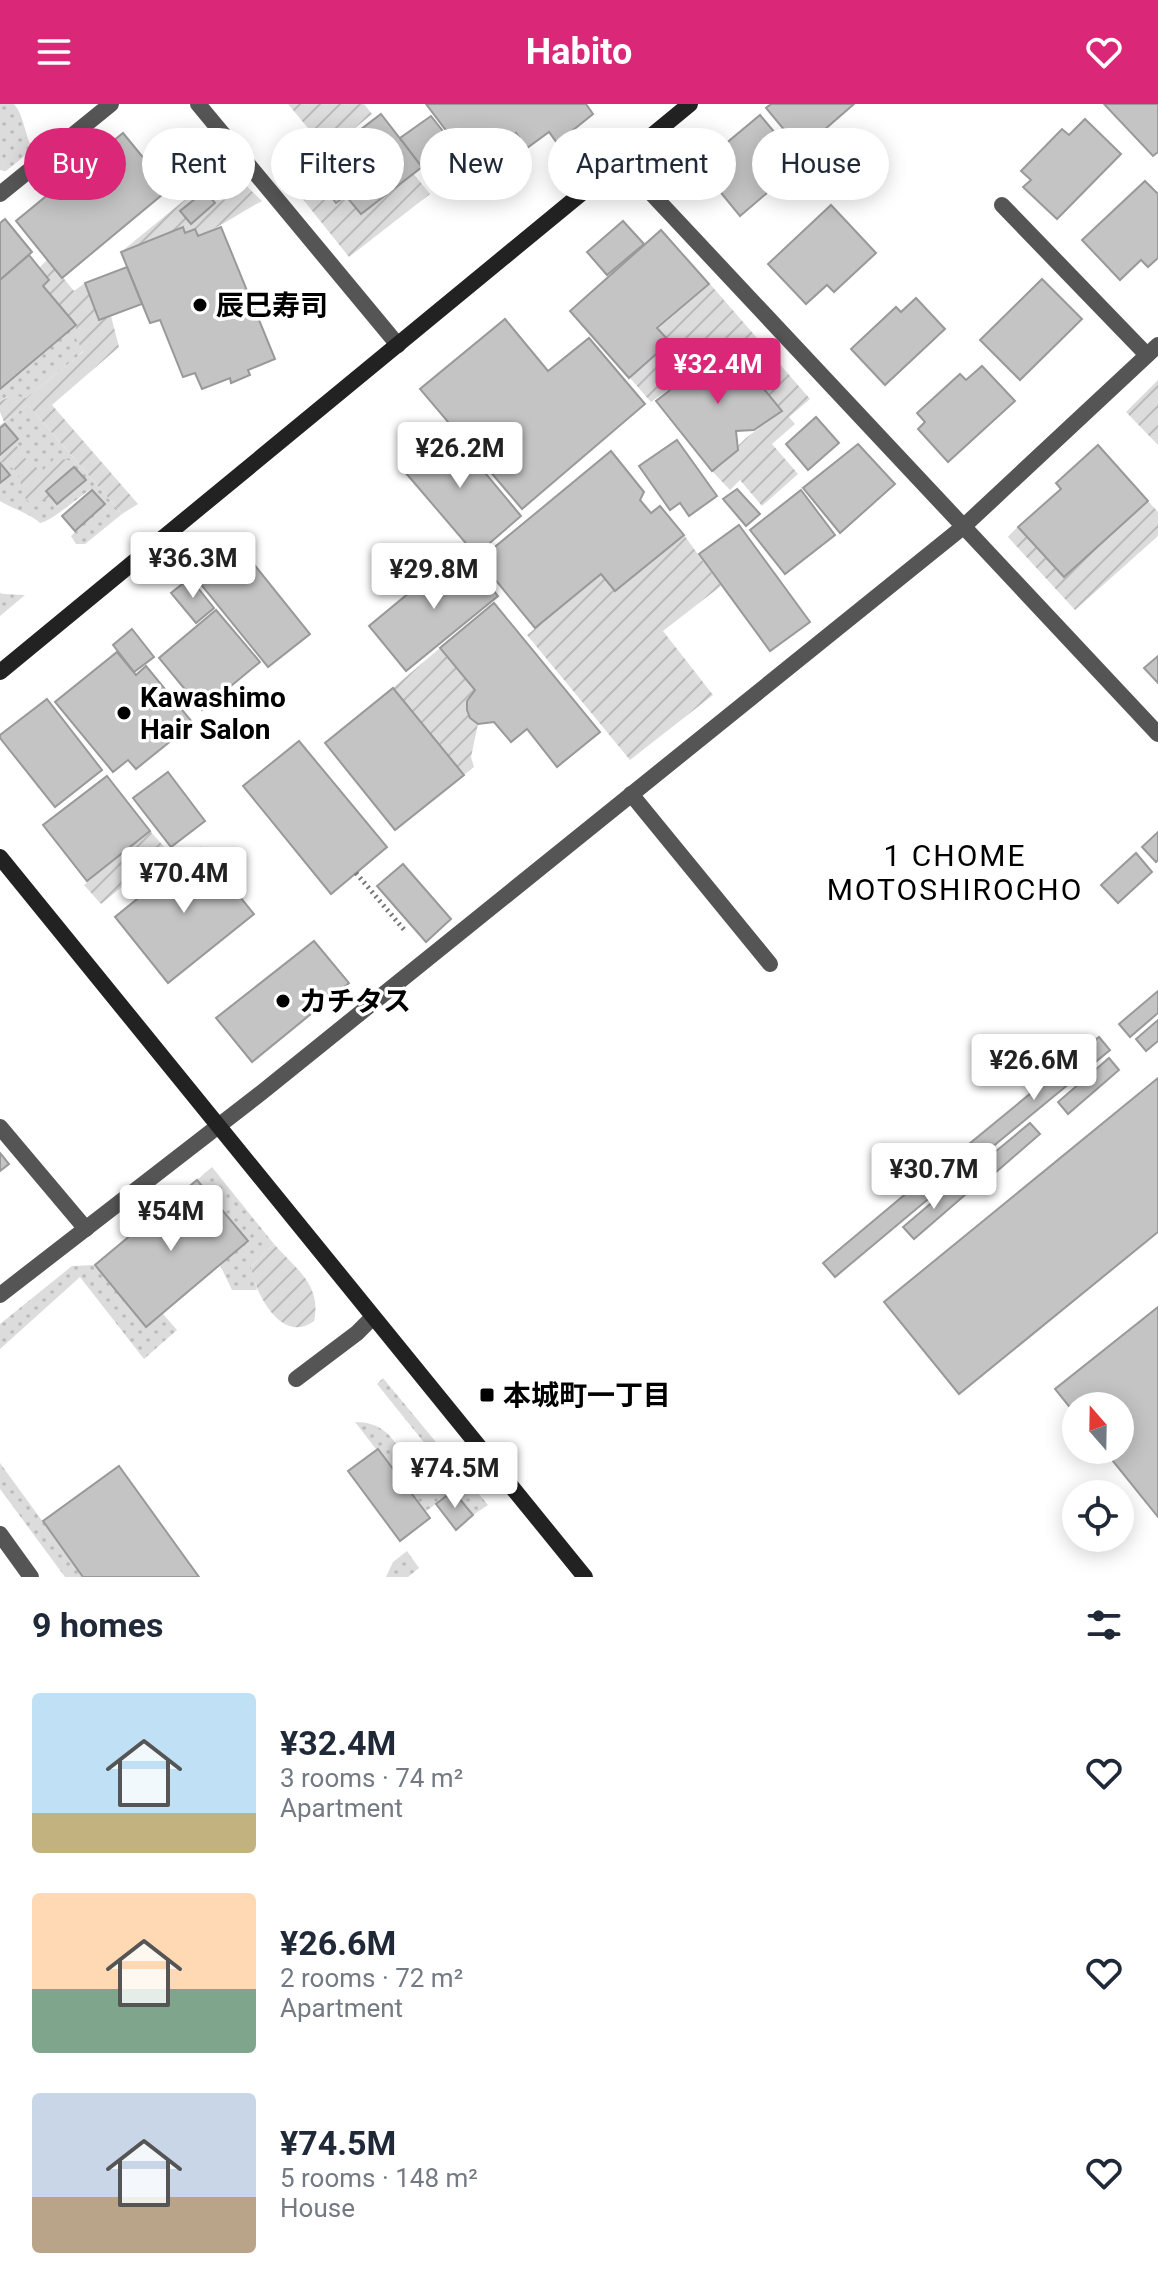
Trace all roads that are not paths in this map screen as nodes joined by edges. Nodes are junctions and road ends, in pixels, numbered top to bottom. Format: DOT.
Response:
graph roads {
  1 [pos="111,104"];
  2 [pos="198,104"];
  3 [pos="690,104"];
  4 [pos="661,128"];
  5 [pos="0,194"];
  6 [pos="574,200"];
  7 [pos="657,200"];
  8 [pos="1002,205"];
  9 [pos="398,345"];
  10 [pos="1153,350"];
  11 [pos="963,527"];
  12 [pos="0,672"];
  13 [pos="1158,734"];
  14 [pos="631,794"];
  15 [pos="0,857"];
  16 [pos="770,964"];
  17 [pos="219,1126"];
  18 [pos="0,1127"];
  19 [pos="86,1229"];
  20 [pos="0,1295"];
  21 [pos="373,1317"];
  22 [pos="296,1379"];
  23 [pos="0,1534"];
  24 [pos="31,1577"];
  25 [pos="585,1577"];
  1 -- 5 [label="street"];
  2 -- 9 [label="street"];
  3 -- 4 [label="street"];
  6 -- 9 [label="street"];
  7 -- 11 [label="street"];
  8 -- 10 [label="street"];
  9 -- 12 [label="street"];
  10 -- 11 [label="street"];
  11 -- 13 [label="street"];
  11 -- 14 [label="street"];
  14 -- 16 [label="street"];
  14 -- 17 [label="street"];
  15 -- 17 [label="street"];
  17 -- 19 [label="street"];
  17 -- 21 [label="street"];
  18 -- 19 [label="street"];
  19 -- 20 [label="street"];
  21 -- 22 [label="street"];
  21 -- 25 [label="street"];
  23 -- 24 [label="street"];
}
